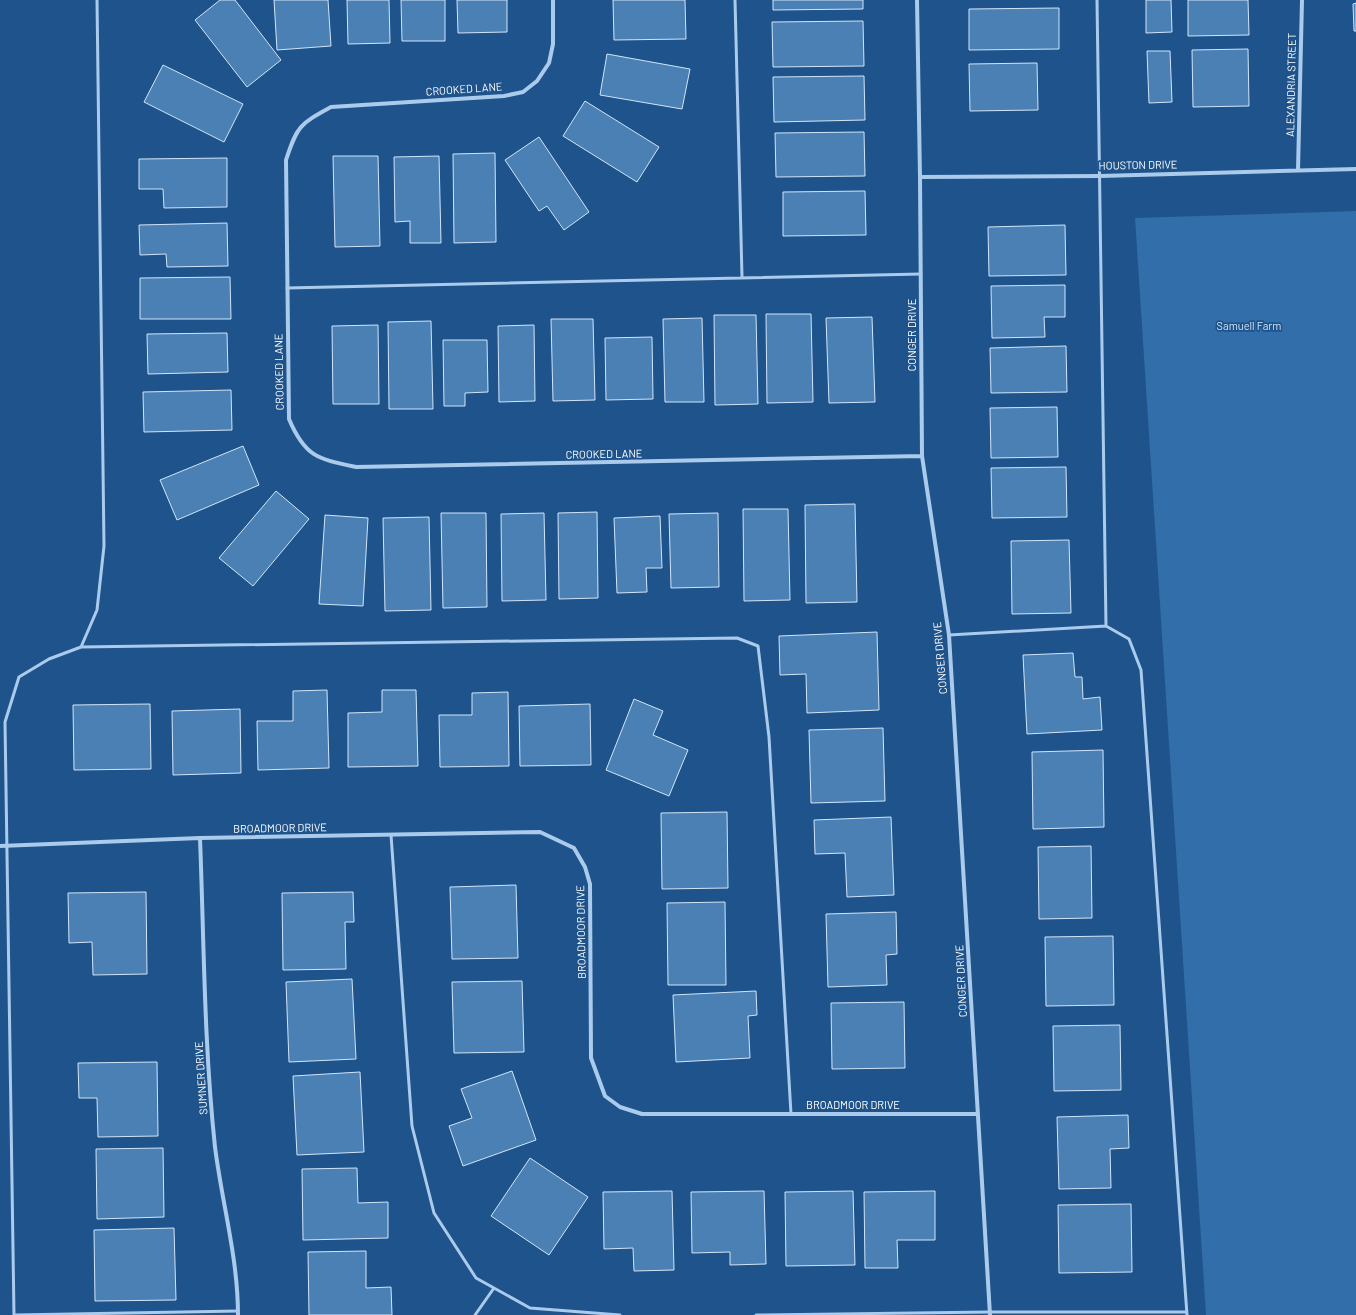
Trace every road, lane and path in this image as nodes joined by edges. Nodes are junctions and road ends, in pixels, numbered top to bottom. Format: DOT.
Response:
graph roads {
  1 [pos="97,0"];
  2 [pos="553,0"];
  3 [pos="735,0"];
  4 [pos="917,0"];
  5 [pos="1097,0"];
  6 [pos="1302,0"];
  7 [pos="1356,168"];
  8 [pos="1298,170"];
  9 [pos="1100,176"];
  10 [pos="920,177"];
  11 [pos="921,274"];
  12 [pos="742,277"];
  13 [pos="287,288"];
  14 [pos="922,456"];
  15 [pos="1106,626"];
  16 [pos="949,635"];
  17 [pos="81,647"];
  18 [pos="391,835"];
  19 [pos="200,838"];
  20 [pos="6,844"];
  21 [pos="0,846"];
  22 [pos="791,1114"];
  23 [pos="978,1114"];
  24 [pos="494,1288"];
  25 [pos="238,1313"];
  26 [pos="990,1313"];
  27 [pos="1187,1314"];
  28 [pos="14,1315"];
  29 [pos="475,1315"];
  30 [pos="620,1315"];
  31 [pos="756,1315"];
  1 -- 17 [label="lane"];
  2 -- 13 [label="street, CROOKED LANE"];
  3 -- 12 [label="lane"];
  4 -- 10 [label="street, CONGER DRIVE"];
  5 -- 9 [label="lane"];
  6 -- 8 [label="street, ALEXANDRIA STREET"];
  7 -- 8 [label="street, HOUSTON DRIVE"];
  8 -- 9 [label="street, HOUSTON DRIVE"];
  9 -- 10 [label="street, HOUSTON DRIVE"];
  9 -- 15 [label="lane"];
  10 -- 11 [label="street, CONGER DRIVE"];
  11 -- 12 [label="lane"];
  11 -- 14 [label="street, CONGER DRIVE"];
  12 -- 13 [label="lane"];
  13 -- 14 [label="street, CROOKED LANE"];
  14 -- 16 [label="street, CONGER DRIVE"];
  15 -- 16 [label="lane"];
  15 -- 27 [label="lane"];
  16 -- 23 [label="street, CONGER DRIVE"];
  17 -- 20 [label="lane"];
  17 -- 22 [label="lane"];
  18 -- 19 [label="street, BROADMOOR DRIVE"];
  18 -- 22 [label="street, BROADMOOR DRIVE"];
  18 -- 24 [label="lane"];
  19 -- 20 [label="street, BROADMOOR DRIVE"];
  19 -- 25 [label="street, SUMNER DRIVE"];
  20 -- 21 [label="street, BROADMOOR DRIVE"];
  20 -- 28 [label="lane"];
  22 -- 23 [label="street, BROADMOOR DRIVE"];
  23 -- 26 [label="street, CONGER DRIVE"];
  24 -- 29 [label="lane"];
  24 -- 30 [label="lane"];
  25 -- 28 [label="lane"];
  26 -- 27 [label="lane"];
  26 -- 31 [label="lane"];
}
